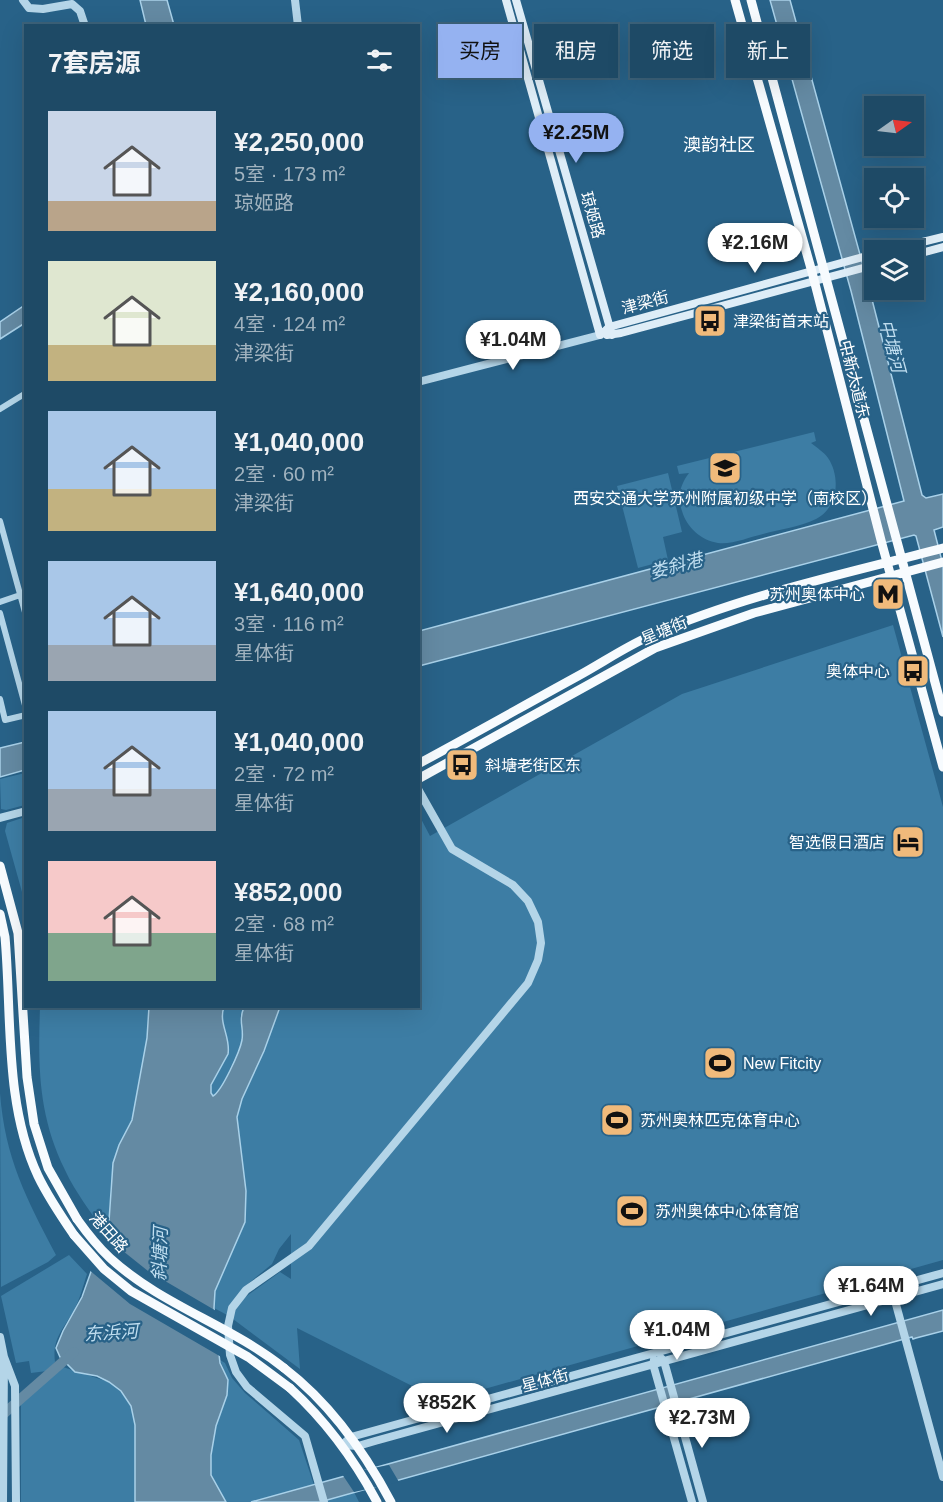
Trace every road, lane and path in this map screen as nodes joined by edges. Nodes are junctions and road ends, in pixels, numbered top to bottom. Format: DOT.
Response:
graph roads {
  1 [pos="23,0"];
  2 [pos="295,0"];
  3 [pos="506,0"];
  4 [pos="516,0"];
  5 [pos="735,0"];
  6 [pos="751,0"];
  7 [pos="84,24"];
  8 [pos="298,24"];
  9 [pos="943,237"];
  10 [pos="924,242"];
  11 [pos="943,248"];
  12 [pos="924,253"];
  13 [pos="864,257"];
  14 [pos="864,268"];
  15 [pos="826,273"];
  16 [pos="813,277"];
  17 [pos="611,331"];
  18 [pos="600,335"];
  19 [pos="420,381"];
  20 [pos="24,394"];
  21 [pos="0,409"];
  22 [pos="0,521"];
  23 [pos="942,548"];
  24 [pos="902,559"];
  25 [pos="888,562"];
  26 [pos="943,562"];
  27 [pos="906,572"];
  28 [pos="892,576"];
  29 [pos="22,594"];
  30 [pos="0,602"];
  31 [pos="0,613"];
  32 [pos="0,699"];
  33 [pos="24,702"];
  34 [pos="943,712"];
  35 [pos="24,715"];
  36 [pos="420,763"];
  37 [pos="943,767"];
  38 [pos="420,778"];
  39 [pos="420,793"];
  40 [pos="24,812"];
  41 [pos="0,818"];
  42 [pos="0,866"];
  43 [pos="0,914"];
  44 [pos="21,920"];
  45 [pos="1,925"];
  46 [pos="22,932"];
  47 [pos="2,938"];
  48 [pos="24,990"];
  49 [pos="25,1008"];
  50 [pos="943,1273"];
  51 [pos="943,1284"];
  52 [pos="894,1297"];
  53 [pos="0,1337"];
  54 [pos="656,1353"];
  55 [pos="4,1357"];
  56 [pos="664,1361"];
  57 [pos="653,1364"];
  58 [pos="3,1427"];
  59 [pos="17,1431"];
  60 [pos="351,1437"];
  61 [pos="342,1445"];
  62 [pos="358,1446"];
  63 [pos="943,1477"];
  64 [pos="3,1502"];
  65 [pos="16,1502"];
  66 [pos="324,1502"];
  67 [pos="377,1502"];
  68 [pos="391,1502"];
  69 [pos="692,1502"];
  70 [pos="704,1502"];
  1 -- 7 [label="street"];
  2 -- 8 [label="street"];
  3 -- 18 [label="main road, 琼姬路"];
  4 -- 17 [label="main road, 琼姬路"];
  5 -- 16 [label="main road, 中新大道东"];
  6 -- 15 [label="main road, 中新大道东"];
  9 -- 10 [label="main road"];
  11 -- 12 [label="main road"];
  13 -- 15 [label="main road, 津梁街"];
  14 -- 15 [label="main road, 津梁街"];
  15 -- 16 [label="main road, 津梁街"];
  15 -- 24 [label="main road, 中新大道东"];
  16 -- 17 [label="main road, 津梁街"];
  16 -- 25 [label="main road, 中新大道东"];
  17 -- 18 [label="main road, 津梁街"];
  18 -- 19 [label="street, 津梁街"];
  20 -- 21 [label="street"];
  22 -- 29 [label="street"];
  23 -- 24 [label="main road, 星塘街"];
  24 -- 25 [label="main road, 星塘街"];
  24 -- 27 [label="main road, 中新大道东"];
  25 -- 28 [label="main road, 中新大道东"];
  25 -- 36 [label="main road, 星塘街"];
  26 -- 27 [label="main road, 星塘街"];
  27 -- 28 [label="main road, 星塘街"];
  27 -- 34 [label="main road, 中新大道东"];
  28 -- 37 [label="main road, 中新大道东"];
  28 -- 38 [label="main road, 星塘街"];
  29 -- 30 [label="street"];
  31 -- 33 [label="street"];
  32 -- 35 [label="street"];
  39 -- 66 [label="street"];
  40 -- 41 [label="street"];
  42 -- 44 [label="main road, 港田路"];
  43 -- 45 [label="main road, 港田路"];
  44 -- 45 [label="main road"];
  44 -- 46 [label="main road, 港田路"];
  45 -- 47 [label="main road, 港田路"];
  46 -- 47 [label="main road"];
  46 -- 48 [label="main road, 港田路, bridge"];
  47 -- 61 [label="main road, 港田路, bridge"];
  49 -- 60 [label="main road, 港田路, bridge"];
  50 -- 54 [label="street, 星体街"];
  51 -- 52 [label="street, 星体街"];
  52 -- 56 [label="street, 星体街"];
  52 -- 63 [label="street"];
  53 -- 55 [label="street"];
  54 -- 56 [label="street"];
  54 -- 57 [label="street"];
  54 -- 60 [label="street, 星体街"];
  55 -- 58 [label="street"];
  55 -- 59 [label="street"];
  56 -- 57 [label="street, 星体街"];
  56 -- 70 [label="street"];
  57 -- 62 [label="street, 星体街"];
  57 -- 69 [label="street"];
  58 -- 59 [label="street"];
  58 -- 64 [label="street"];
  59 -- 65 [label="street"];
  60 -- 61 [label="street, 星体街"];
  60 -- 62 [label="main road, 港田路"];
  61 -- 62 [label="street, 星体街"];
  61 -- 67 [label="main road, 港田路"];
  62 -- 68 [label="main road, 港田路"];
}
